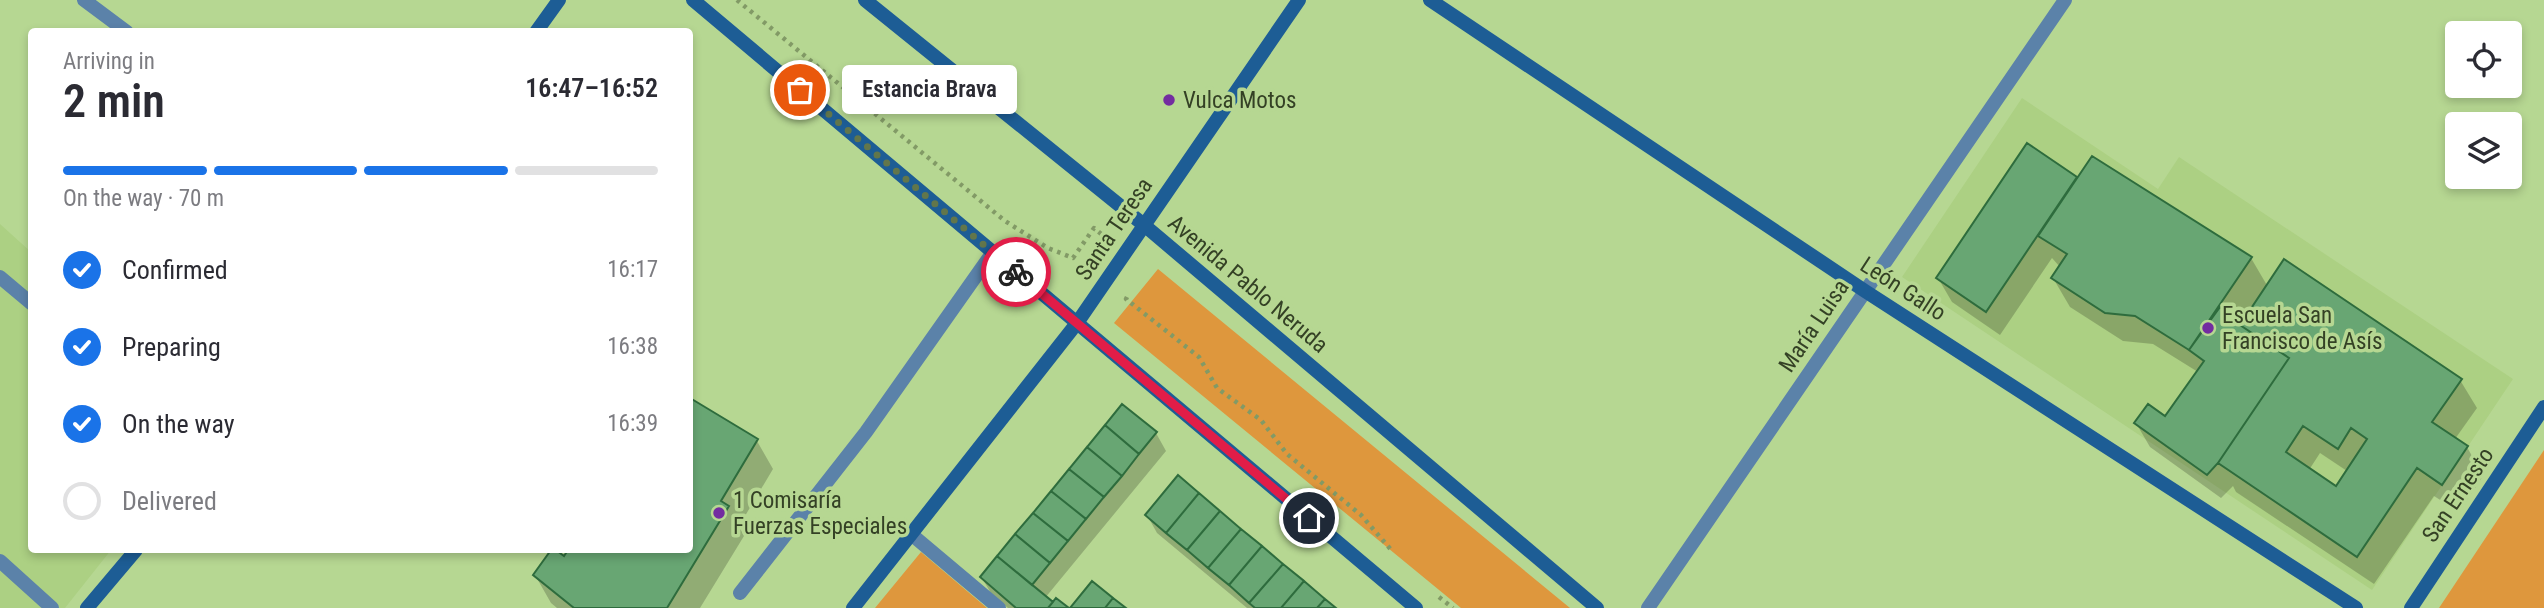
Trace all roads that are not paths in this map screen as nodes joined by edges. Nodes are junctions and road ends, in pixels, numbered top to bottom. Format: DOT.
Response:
graph roads {
  1 [pos="84,0"];
  2 [pos="559,0"];
  3 [pos="693,0"];
  4 [pos="865,0"];
  5 [pos="1299,0"];
  6 [pos="1430,0"];
  7 [pos="2064,0"];
  8 [pos="122,28"];
  9 [pos="539,28"];
  10 [pos="1144,225"];
  11 [pos="993,252"];
  12 [pos="0,277"];
  13 [pos="1865,292"];
  14 [pos="28,301"];
  15 [pos="1077,323"];
  16 [pos="2544,407"];
  17 [pos="911,534"];
  18 [pos="133,553"];
  19 [pos="0,561"];
  20 [pos="740,593"];
  21 [pos="52,608"];
  22 [pos="87,608"];
  23 [pos="853,608"];
  24 [pos="999,608"];
  25 [pos="1416,608"];
  26 [pos="1597,608"];
  27 [pos="1648,608"];
  28 [pos="2357,608"];
  29 [pos="2410,608"];
  1 -- 8 [label="street"];
  2 -- 9 [label="street"];
  3 -- 11 [label="street"];
  4 -- 10 [label="street, Avenida Pablo Neruda"];
  5 -- 10 [label="street, Santa Teresa"];
  6 -- 13 [label="street, León Gallo"];
  7 -- 13 [label="street, María Luisa"];
  10 -- 15 [label="street, Santa Teresa"];
  10 -- 26 [label="street, Avenida Pablo Neruda"];
  11 -- 15 [label="street"];
  11 -- 20 [label="street"];
  12 -- 14 [label="street"];
  13 -- 27 [label="street, María Luisa"];
  13 -- 28 [label="street, León Gallo"];
  15 -- 17 [label="street, Santa Teresa"];
  15 -- 25 [label="street"];
  16 -- 29 [label="street, San Ernesto"];
  17 -- 23 [label="street, Santa Teresa"];
  17 -- 24 [label="street"];
  18 -- 22 [label="street"];
  19 -- 21 [label="street"];
}
